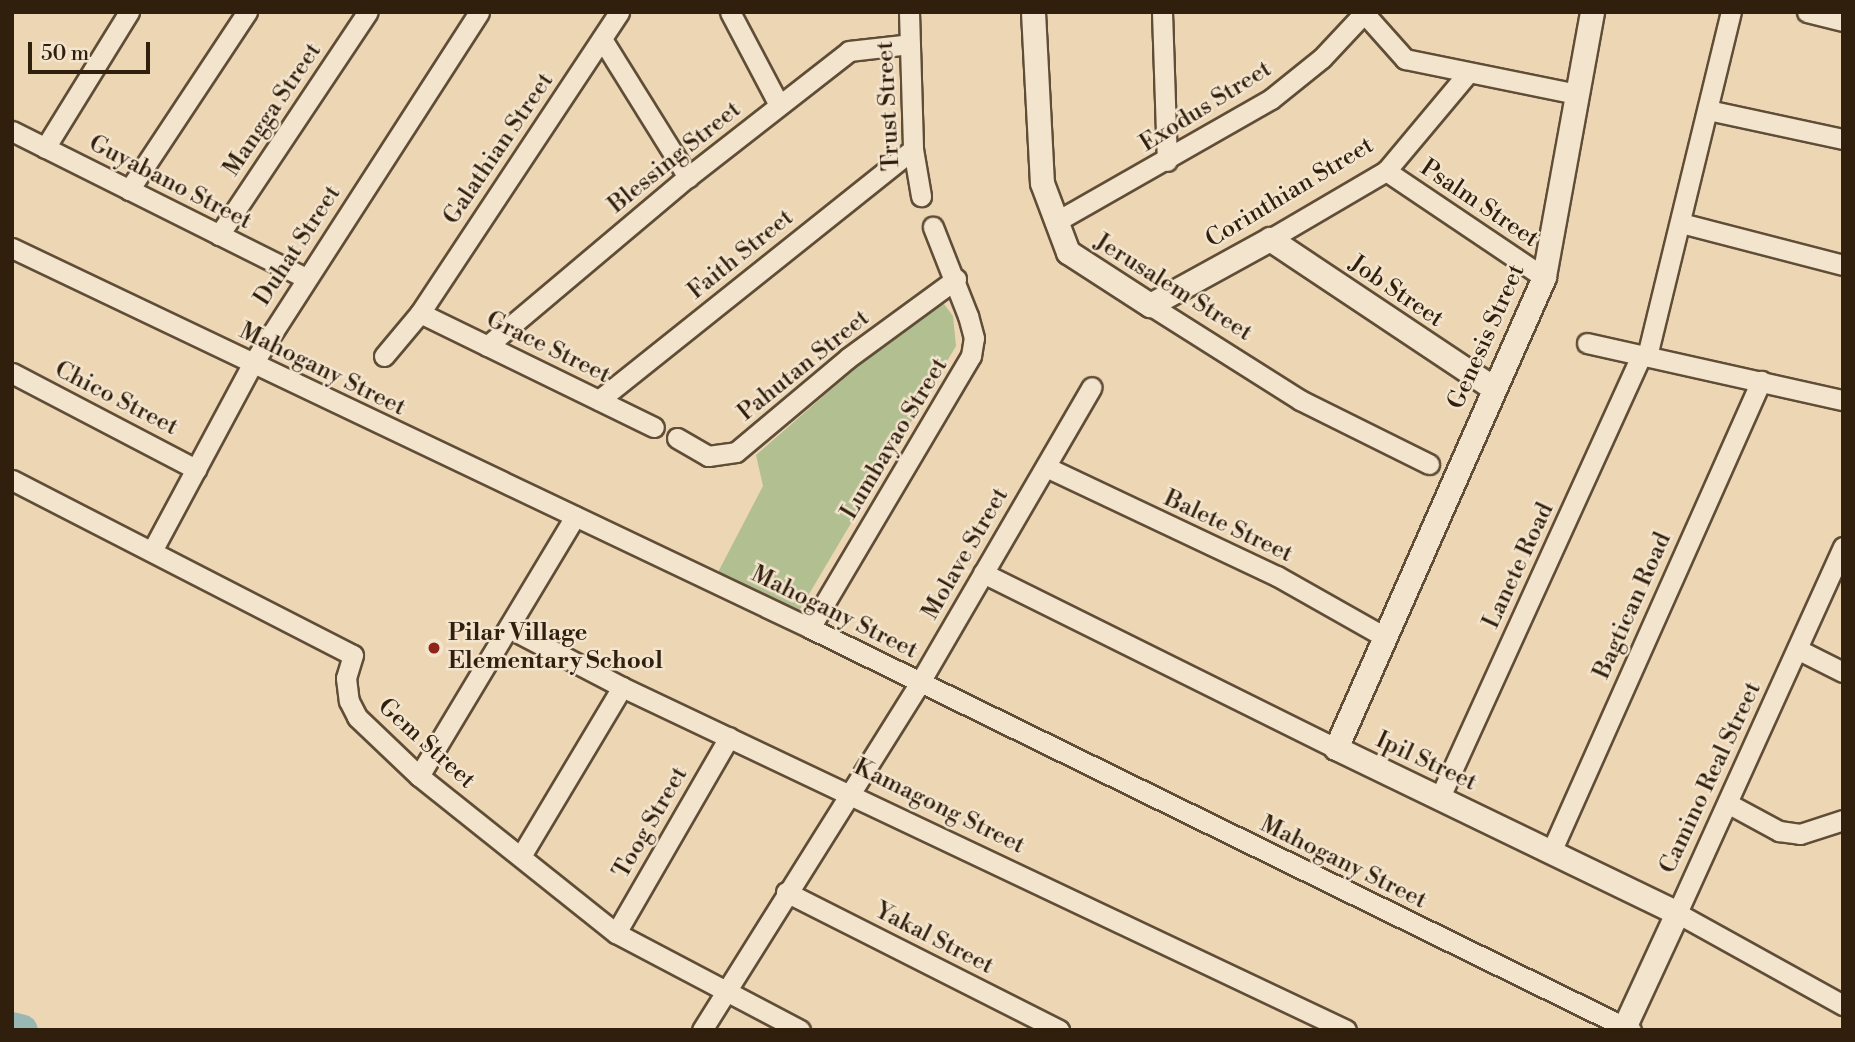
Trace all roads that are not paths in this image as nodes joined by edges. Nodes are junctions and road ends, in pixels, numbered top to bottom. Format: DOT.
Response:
graph roads {
  1 [pos="129,12"];
  2 [pos="247,12"];
  3 [pos="368,12"];
  4 [pos="479,12"];
  5 [pos="619,12"];
  6 [pos="730,12"];
  7 [pos="909,12"];
  8 [pos="1033,12"];
  9 [pos="1162,12"];
  10 [pos="1592,12"];
  11 [pos="1731,12"];
  12 [pos="1807,12"];
  13 [pos="1364,13"];
  14 [pos="1843,21"];
  15 [pos="602,39"];
  16 [pos="910,44"];
  17 [pos="1468,73"];
  18 [pos="1577,94"];
  19 [pos="779,105"];
  20 [pos="1708,110"];
  21 [pos="12,131"];
  22 [pos="1843,139"];
  23 [pos="45,148"];
  24 [pos="913,149"];
  25 [pos="1167,162"];
  26 [pos="1386,171"];
  27 [pos="688,177"];
  28 [pos="129,190"];
  29 [pos="921,196"];
  30 [pos="1057,221"];
  31 [pos="1681,223"];
  32 [pos="933,227"];
  33 [pos="219,235"];
  34 [pos="1270,239"];
  35 [pos="12,248"];
  36 [pos="1843,265"];
  37 [pos="1544,277"];
  38 [pos="305,278"];
  39 [pos="956,279"];
  40 [pos="1150,305"];
  41 [pos="420,313"];
  42 [pos="1587,343"];
  43 [pos="487,346"];
  44 [pos="1644,355"];
  45 [pos="384,356"];
  46 [pos="253,363"];
  47 [pos="12,373"];
  48 [pos="1761,381"];
  49 [pos="1093,387"];
  50 [pos="1493,388"];
  51 [pos="599,400"];
  52 [pos="1843,400"];
  53 [pos="654,427"];
  54 [pos="677,438"];
  55 [pos="1429,464"];
  56 [pos="1046,467"];
  57 [pos="196,469"];
  58 [pos="12,480"];
  59 [pos="575,516"];
  60 [pos="1843,547"];
  61 [pos="152,551"];
  62 [pos="983,573"];
  63 [pos="810,628"];
  64 [pos="510,629"];
  65 [pos="1385,637"];
  66 [pos="1799,650"];
  67 [pos="1843,672"];
  68 [pos="920,682"];
  69 [pos="622,687"];
  70 [pos="729,737"];
  71 [pos="1336,748"];
  72 [pos="419,776"];
  73 [pos="849,791"];
  74 [pos="1440,797"];
  75 [pos="1729,804"];
  76 [pos="1843,820"];
  77 [pos="1551,852"];
  78 [pos="522,856"];
  79 [pos="786,892"];
  80 [pos="1677,913"];
  81 [pos="616,933"];
  82 [pos="725,990"];
  83 [pos="1843,1005"];
  84 [pos="1626,1028"];
  85 [pos="702,1030"];
  86 [pos="800,1030"];
  87 [pos="1059,1030"];
  88 [pos="1346,1030"];
  1 -- 23 [label="street"];
  2 -- 28 [label="street"];
  3 -- 33 [label="street, Mangga Street"];
  4 -- 38 [label="street, Duhat Street"];
  5 -- 15 [label="street, Galathian Street"];
  6 -- 19 [label="street"];
  7 -- 16 [label="street, Trust Street"];
  8 -- 30 [label="street, Jerusalem Street"];
  9 -- 25 [label="street"];
  10 -- 18 [label="street, Genesis Street"];
  11 -- 20 [label="street, Lanete Road"];
  12 -- 14 [label="street"];
  13 -- 17 [label="street"];
  13 -- 25 [label="street, Exodus Street"];
  15 -- 27 [label="street"];
  15 -- 41 [label="street, Galathian Street"];
  16 -- 19 [label="street, Blessing Street"];
  16 -- 24 [label="street, Trust Street"];
  17 -- 18 [label="street"];
  17 -- 26 [label="street, Corinthian Street"];
  18 -- 37 [label="street, Genesis Street"];
  19 -- 27 [label="street, Blessing Street"];
  20 -- 22 [label="street"];
  20 -- 31 [label="street, Lanete Road"];
  21 -- 23 [label="street, Guyabano Street"];
  23 -- 28 [label="street, Guyabano Street"];
  24 -- 29 [label="street, Trust Street"];
  24 -- 51 [label="street, Faith Street"];
  25 -- 30 [label="street, Exodus Street"];
  26 -- 34 [label="street, Corinthian Street"];
  26 -- 37 [label="street, Psalm Street"];
  27 -- 43 [label="street, Blessing Street"];
  28 -- 33 [label="street, Guyabano Street"];
  30 -- 40 [label="street, Jerusalem Street"];
  31 -- 36 [label="street"];
  31 -- 44 [label="street, Lanete Road"];
  32 -- 39 [label="street, Lumbayao Street"];
  33 -- 38 [label="street, Guyabano Street"];
  34 -- 40 [label="street, Corinthian Street"];
  34 -- 50 [label="street, Job Street"];
  35 -- 46 [label="street, Mahogany Street"];
  37 -- 50 [label="street, Genesis Street"];
  38 -- 46 [label="street, Duhat Street"];
  39 -- 54 [label="street, Pahutan Street"];
  39 -- 63 [label="street, Lumbayao Street"];
  40 -- 55 [label="street, Jerusalem Street"];
  41 -- 43 [label="street, Grace Street"];
  41 -- 45 [label="street, Galathian Street"];
  42 -- 44 [label="street"];
  43 -- 51 [label="street, Grace Street"];
  44 -- 48 [label="street"];
  44 -- 74 [label="street, Lanete Road"];
  46 -- 57 [label="street, Duhat Street"];
  46 -- 59 [label="street, Mahogany Street"];
  47 -- 57 [label="street, Chico Street"];
  48 -- 52 [label="street"];
  48 -- 77 [label="street, Bagtican Road"];
  49 -- 56 [label="street, Molave Street"];
  50 -- 65 [label="street, Genesis Street"];
  51 -- 53 [label="street, Grace Street"];
  56 -- 62 [label="street, Molave Street"];
  56 -- 65 [label="street, Balete Street"];
  57 -- 61 [label="street, Duhat Street"];
  58 -- 61 [label="street, Gem Street"];
  59 -- 63 [label="street, Mahogany Street"];
  59 -- 64 [label="street"];
  60 -- 66 [label="street, Camino Real Street"];
  61 -- 72 [label="street, Gem Street"];
  62 -- 68 [label="street, Molave Street"];
  62 -- 71 [label="street, Ipil Street"];
  63 -- 68 [label="street, Mahogany Street"];
  64 -- 69 [label="street, Kamagong Street"];
  64 -- 72 [label="street"];
  65 -- 71 [label="street, Genesis Street"];
  66 -- 67 [label="street"];
  66 -- 75 [label="street, Camino Real Street"];
  68 -- 73 [label="street, Molave Street"];
  68 -- 84 [label="street, Mahogany Street"];
  69 -- 70 [label="street, Kamagong Street"];
  69 -- 78 [label="street"];
  70 -- 73 [label="street, Kamagong Street"];
  70 -- 81 [label="street, Toog Street"];
  71 -- 74 [label="street, Ipil Street"];
  72 -- 78 [label="street, Gem Street"];
  73 -- 79 [label="street, Molave Street"];
  73 -- 88 [label="street, Kamagong Street"];
  74 -- 77 [label="street, Ipil Street"];
  75 -- 76 [label="street"];
  75 -- 80 [label="street, Camino Real Street"];
  77 -- 80 [label="street, Ipil Street"];
  78 -- 81 [label="street, Gem Street"];
  79 -- 82 [label="street, Molave Street"];
  79 -- 87 [label="street, Yakal Street"];
  80 -- 83 [label="street, Ipil Street"];
  80 -- 84 [label="street, Camino Real Street"];
  81 -- 82 [label="street, Gem Street"];
  82 -- 85 [label="street, Molave Street"];
  82 -- 86 [label="street, Gem Street"];
}
